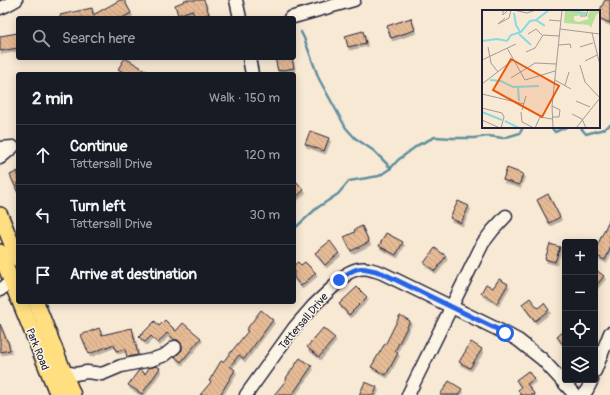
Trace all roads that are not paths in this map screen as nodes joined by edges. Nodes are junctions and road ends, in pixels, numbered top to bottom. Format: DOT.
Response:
graph roads {
  1 [pos="16,0"];
  2 [pos="236,0"];
  3 [pos="354,0"];
  4 [pos="0,8"];
  5 [pos="240,16"];
  6 [pos="296,16"];
  7 [pos="249,60"];
  8 [pos="252,72"];
  9 [pos="16,146"];
  10 [pos="0,148"];
  11 [pos="0,158"];
  12 [pos="0,215"];
  13 [pos="506,216"];
  14 [pos="0,252"];
  15 [pos="16,254"];
  16 [pos="6,286"];
  17 [pos="16,296"];
  18 [pos="21,304"];
  19 [pos="37,304"];
  20 [pos="452,306"];
  21 [pos="610,333"];
  22 [pos="175,347"];
  23 [pos="598,363"];
  24 [pos="64,372"];
  25 [pos="590,383"];
  26 [pos="58,395"];
  27 [pos="73,395"];
  28 [pos="246,395"];
  29 [pos="408,395"];
  30 [pos="574,395"];
  31 [pos="583,395"];
  1 -- 4 [label="street"];
  2 -- 5 [label="street"];
  3 -- 6 [label="street"];
  7 -- 8 [label="street"];
  9 -- 10 [label="street"];
  9 -- 11 [label="street"];
  12 -- 15 [label="main road"];
  13 -- 20 [label="street"];
  14 -- 16 [label="main road"];
  16 -- 17 [label="main road"];
  18 -- 26 [label="main road, Park Road"];
  19 -- 24 [label="main road, Park Road"];
  20 -- 28 [label="street, Tattersall Drive"];
  20 -- 29 [label="street"];
  20 -- 30 [label="street, Tattersall Drive"];
  21 -- 23 [label="street"];
  22 -- 24 [label="street"];
  24 -- 27 [label="main road, Park Road"];
  25 -- 31 [label="street"];
}
